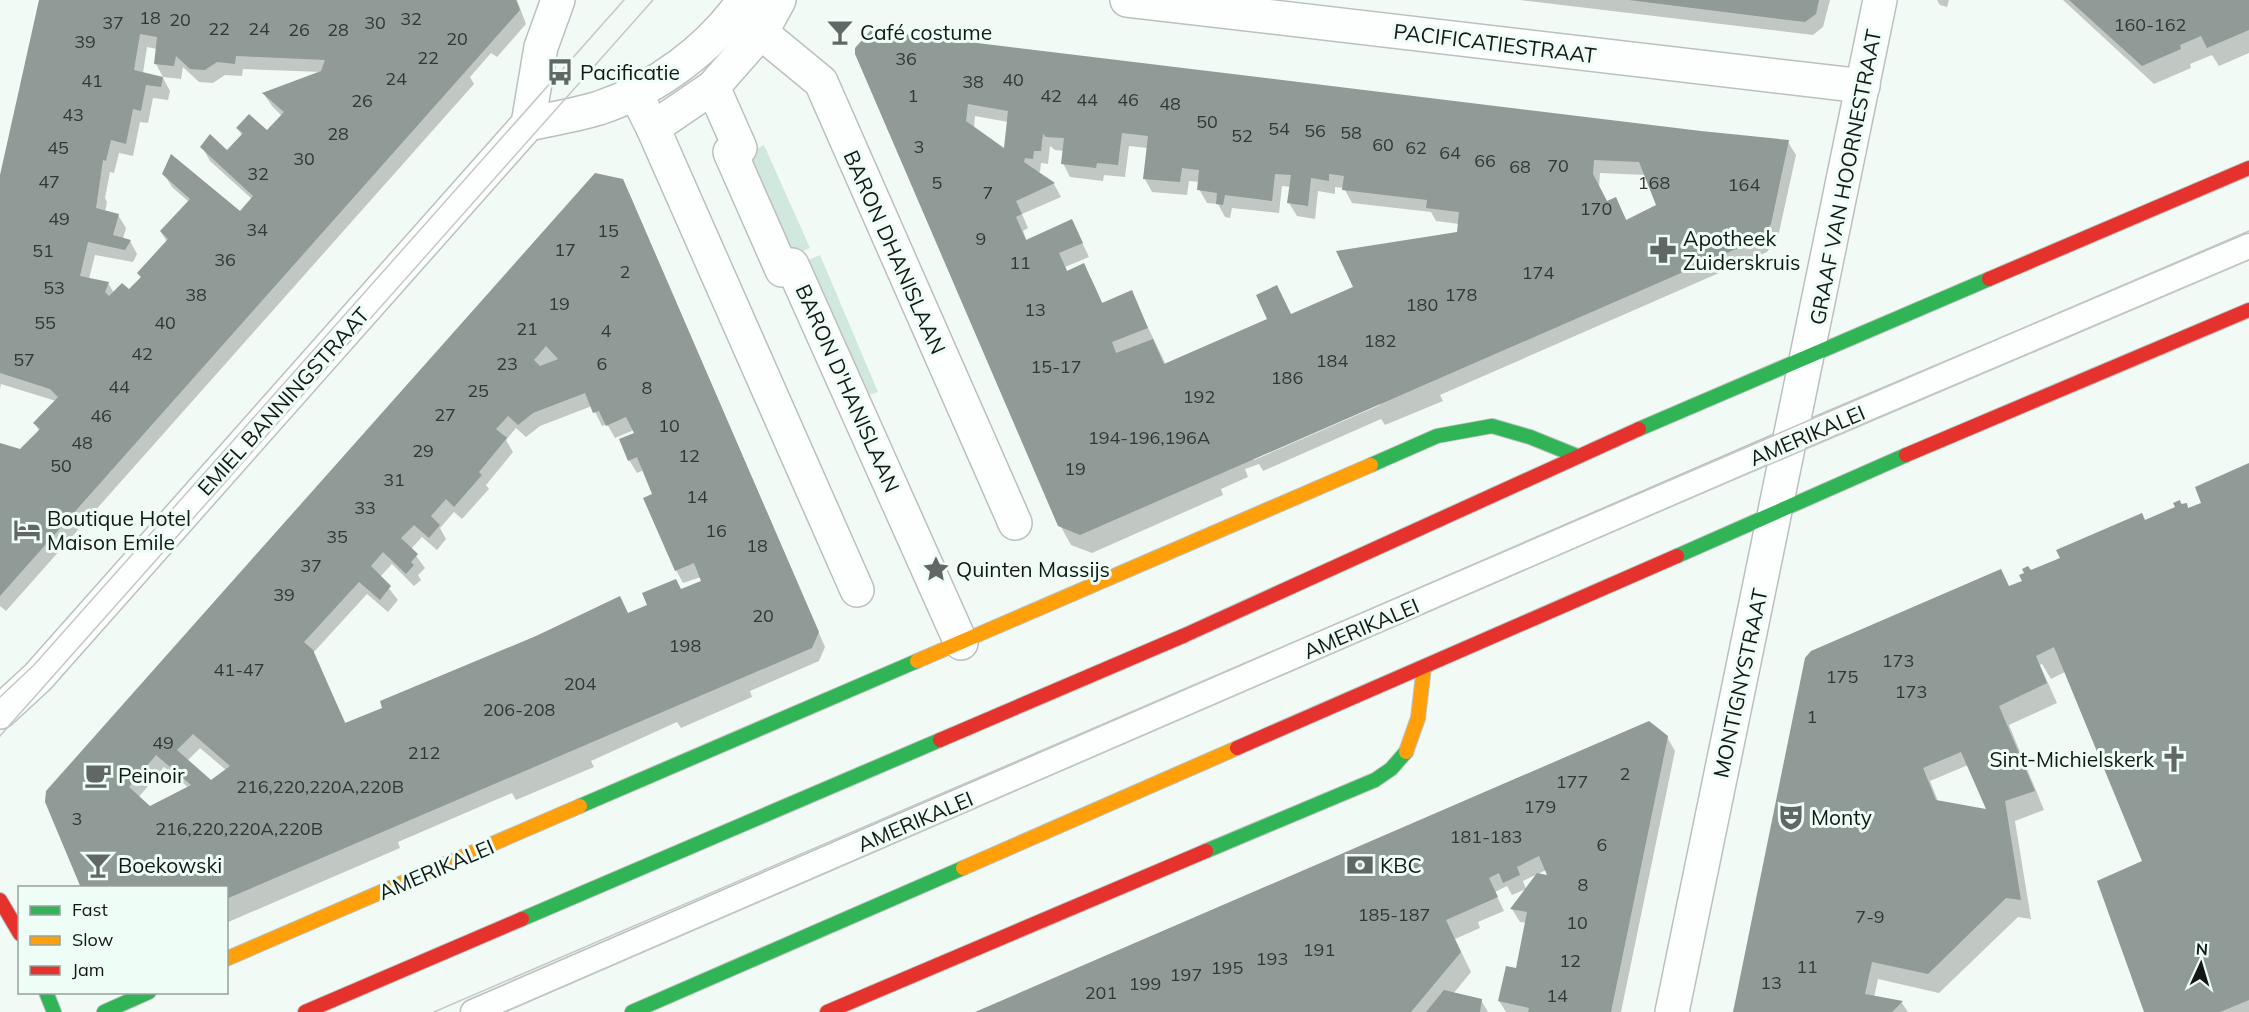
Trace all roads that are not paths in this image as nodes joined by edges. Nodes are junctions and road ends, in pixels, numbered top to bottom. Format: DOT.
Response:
graph roads {
  1 [pos="558,0"];
  2 [pos="779,0"];
  3 [pos="1127,0"];
  4 [pos="1881,0"];
  5 [pos="740,6"];
  6 [pos="762,31"];
  7 [pos="1863,86"];
  8 [pos="714,87"];
  9 [pos="635,92"];
  10 [pos="528,124"];
  11 [pos="653,128"];
  12 [pos="2249,168"];
  13 [pos="2249,246"];
  14 [pos="2249,310"];
  15 [pos="1809,354"];
  16 [pos="1790,441"];
  17 [pos="1577,456"];
  18 [pos="1774,514"];
  19 [pos="1015,523"];
  20 [pos="856,590"];
  21 [pos="960,643"];
  22 [pos="1424,667"];
  23 [pos="0,712"];
  24 [pos="0,900"];
  25 [pos="18,931"];
  26 [pos="228,958"];
  27 [pos="46,994"];
  28 [pos="147,994"];
  29 [pos="54,1012"];
  30 [pos="104,1012"];
  31 [pos="305,1012"];
  32 [pos="473,1012"];
  33 [pos="632,1012"];
  34 [pos="827,1012"];
  35 [pos="1672,1012"];
  1 -- 10 [label="street"];
  2 -- 6 [label="street"];
  3 -- 7 [label="street, PACIFICATIESTRAAT"];
  4 -- 7 [label="street, GRAAF VAN HOORNESTRAAT"];
  5 -- 6 [label="street, BARON DHANISLAAN"];
  5 -- 9 [label="street"];
  6 -- 8 [label="street"];
  6 -- 19 [label="street, BARON DHANISLAAN"];
  7 -- 15 [label="street, GRAAF VAN HOORNESTRAAT"];
  8 -- 11 [label="street"];
  8 -- 21 [label="street, BARON D'HANISLAAN"];
  9 -- 10 [label="street"];
  9 -- 11 [label="street"];
  10 -- 23 [label="street, EMIEL BANNINGSTRAAT"];
  11 -- 20 [label="street"];
  12 -- 15 [label="main road"];
  13 -- 16 [label="lane, AMERIKALEI"];
  14 -- 18 [label="main road"];
  15 -- 16 [label="street, MONTIGNYSTRAAT"];
  15 -- 17 [label="main road"];
  16 -- 18 [label="street, MONTIGNYSTRAAT"];
  16 -- 32 [label="lane, AMERIKALEI"];
  17 -- 21 [label="main road, AMERIKALEI"];
  17 -- 31 [label="main road"];
  18 -- 22 [label="main road"];
  18 -- 35 [label="street, MONTIGNYSTRAAT"];
  21 -- 26 [label="main road, AMERIKALEI"];
  22 -- 33 [label="main road"];
  22 -- 34 [label="main road"];
  24 -- 25 [label="main road"];
  27 -- 29 [label="main road"];
  28 -- 30 [label="main road"];
}
